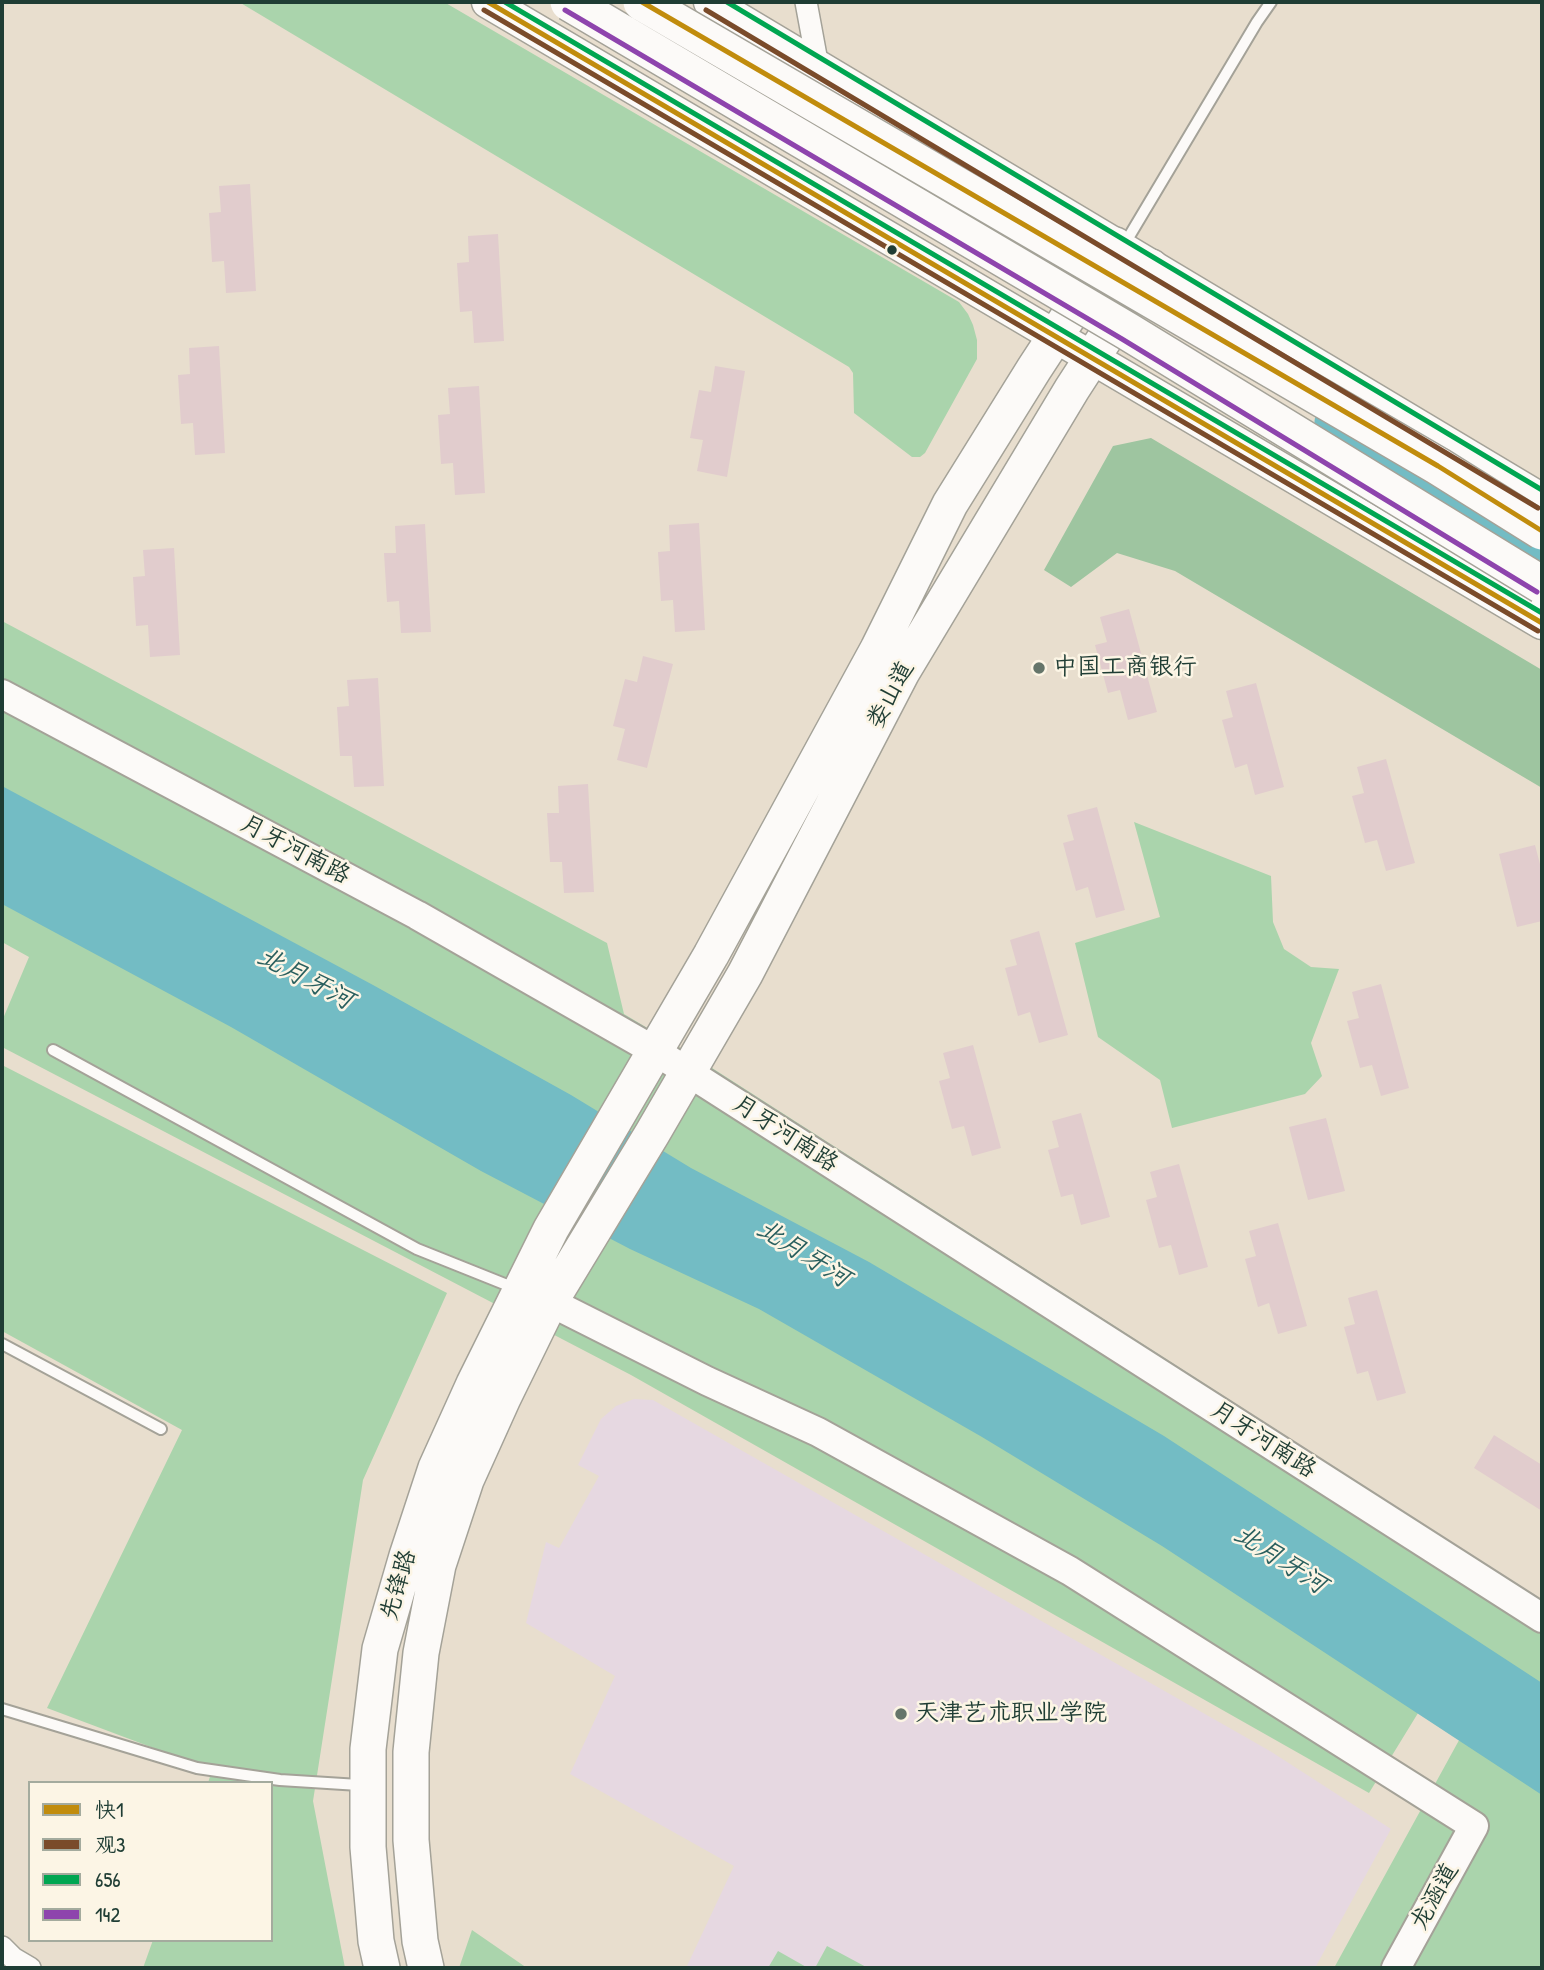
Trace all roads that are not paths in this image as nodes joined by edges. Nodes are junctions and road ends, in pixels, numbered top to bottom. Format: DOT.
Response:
graph roads {
  1 [pos="488,2"];
  2 [pos="569,2"];
  3 [pos="642,2"];
  4 [pos="710,2"];
  5 [pos="806,2"];
  6 [pos="1271,2"];
  7 [pos="818,67"];
  8 [pos="1118,247"];
  9 [pos="1151,267"];
  10 [pos="1062,326"];
  11 [pos="1099,348"];
  12 [pos="1542,500"];
  13 [pos="1542,531"];
  14 [pos="1542,585"];
  15 [pos="1542,623"];
  16 [pos="2,694"];
  17 [pos="53,1050"];
  18 [pos="655,1051"];
  19 [pos="688,1072"];
  20 [pos="551,1229"];
  21 [pos="583,1247"];
  22 [pos="536,1296"];
  23 [pos="2,1344"];
  24 [pos="161,1429"];
  25 [pos="1542,1618"];
  26 [pos="2,1709"];
  27 [pos="359,1785"];
  28 [pos="2,1947"];
  29 [pos="30,1968"];
  30 [pos="382,1968"];
  31 [pos="426,1968"];
  32 [pos="1396,1968"];
  1 -- 10 [label="main road"];
  2 -- 14 [label="highway, bridge"];
  3 -- 13 [label="highway, bridge"];
  4 -- 7 [label="main road"];
  5 -- 7 [label="street"];
  6 -- 8 [label="lane"];
  7 -- 8 [label="main road"];
  8 -- 9 [label="main road"];
  8 -- 10 [label="main road, 娄山道, bridge"];
  9 -- 11 [label="main road, 娄山道, bridge"];
  9 -- 12 [label="main road"];
  10 -- 11 [label="main road"];
  10 -- 18 [label="main road, 娄山道"];
  11 -- 15 [label="main road"];
  11 -- 19 [label="main road, 娄山道"];
  16 -- 18 [label="street, 月牙河南路"];
  17 -- 22 [label="lane"];
  18 -- 19 [label="street, 月牙河南路"];
  18 -- 20 [label="main road, 娄山道"];
  19 -- 21 [label="main road, 娄山道"];
  19 -- 25 [label="street, 月牙河南路"];
  20 -- 22 [label="main road, 先锋路"];
  21 -- 22 [label="main road, 先锋路"];
  22 -- 30 [label="main road, 先锋路"];
  22 -- 31 [label="main road, 先锋路"];
  22 -- 32 [label="street, 龙涵道"];
  23 -- 24 [label="lane"];
  26 -- 27 [label="lane"];
  28 -- 29 [label="street"];
}
